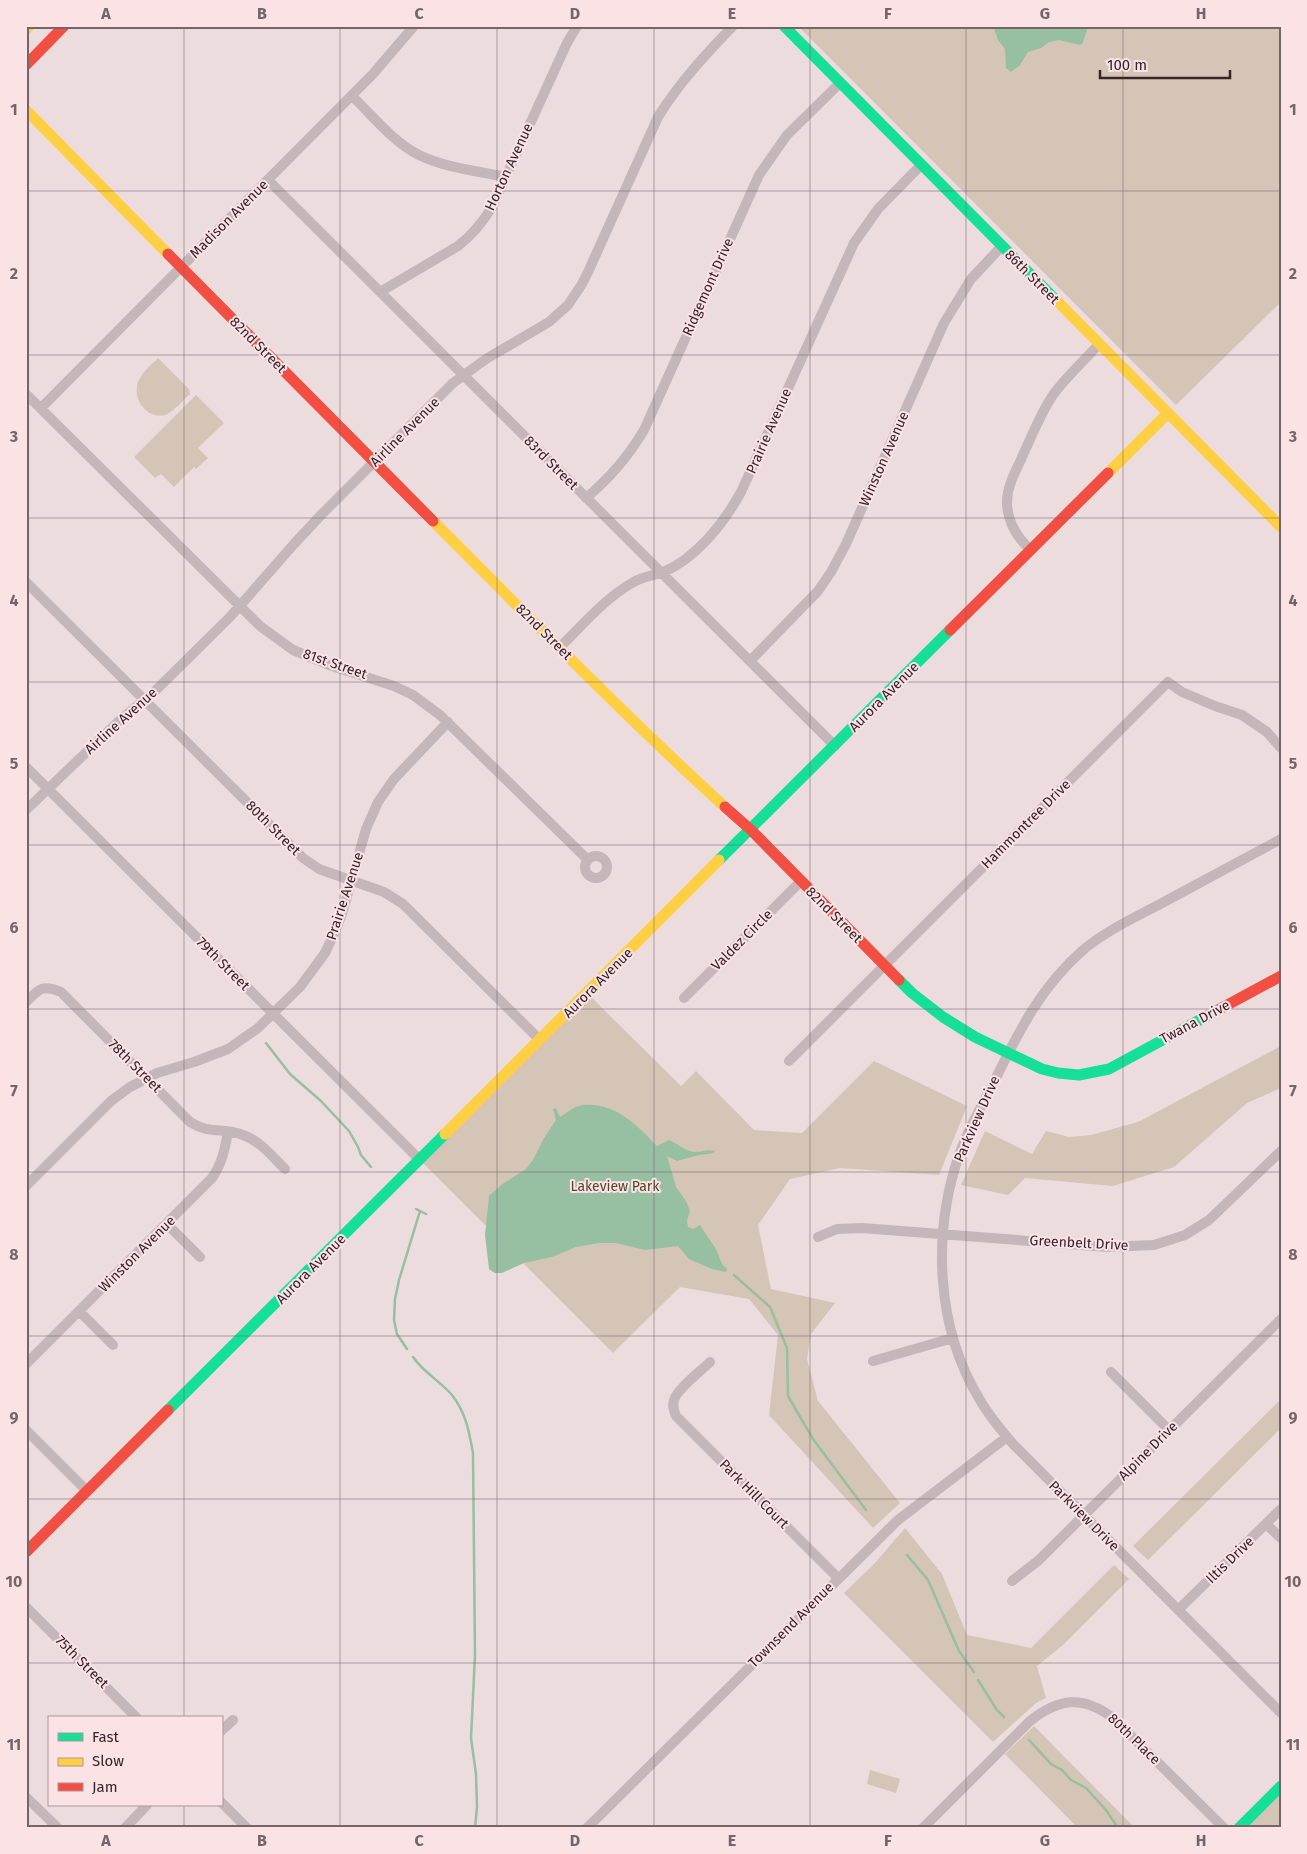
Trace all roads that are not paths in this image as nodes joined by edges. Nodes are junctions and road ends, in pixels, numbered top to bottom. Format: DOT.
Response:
graph roads {
  1 [pos="29,26"];
  2 [pos="64,26"];
  3 [pos="414,26"];
  4 [pos="577,26"];
  5 [pos="733,26"];
  6 [pos="784,26"];
  7 [pos="26,29"];
  8 [pos="26,65"];
  9 [pos="840,83"];
  10 [pos="352,96"];
  11 [pos="30,114"];
  12 [pos="921,165"];
  13 [pos="506,177"];
  14 [pos="268,180"];
  15 [pos="1002,246"];
  16 [pos="180,268"];
  17 [pos="380,292"];
  18 [pos="1099,344"];
  19 [pos="463,375"];
  20 [pos="26,394"];
  21 [pos="41,408"];
  22 [pos="1168,413"];
  23 [pos="375,462"];
  24 [pos="586,498"];
  25 [pos="1281,527"];
  26 [pos="1031,550"];
  27 [pos="661,573"];
  28 [pos="26,582"];
  29 [pos="240,607"];
  30 [pos="560,648"];
  31 [pos="750,661"];
  32 [pos="145,699"];
  33 [pos="448,722"];
  34 [pos="835,746"];
  35 [pos="1281,748"];
  36 [pos="26,767"];
  37 [pos="48,788"];
  38 [pos="26,810"];
  39 [pos="750,830"];
  40 [pos="1281,839"];
  41 [pos="588,860"];
  42 [pos="352,882"];
  43 [pos="800,882"];
  44 [pos="884,966"];
  45 [pos="1281,976"];
  46 [pos="684,998"];
  47 [pos="26,1002"];
  48 [pos="273,1013"];
  49 [pos="540,1040"];
  50 [pos="1008,1052"];
  51 [pos="789,1061"];
  52 [pos="1109,1069"];
  53 [pos="147,1078"];
  54 [pos="228,1132"];
  55 [pos="1277,1153"];
  56 [pos="420,1160"];
  57 [pos="285,1169"];
  58 [pos="26,1186"];
  59 [pos="166,1224"];
  60 [pos="943,1234"];
  61 [pos="818,1237"];
  62 [pos="200,1257"];
  63 [pos="79,1311"];
  64 [pos="1281,1318"];
  65 [pos="953,1338"];
  66 [pos="112,1345"];
  67 [pos="874,1361"];
  68 [pos="710,1362"];
  69 [pos="26,1364"];
  70 [pos="1111,1372"];
  71 [pos="26,1430"];
  72 [pos="1169,1430"];
  73 [pos="1007,1437"];
  74 [pos="87,1490"];
  75 [pos="1281,1509"];
  76 [pos="1084,1515"];
  77 [pos="1266,1524"];
  78 [pos="1281,1538"];
  79 [pos="26,1552"];
  80 [pos="838,1578"];
  81 [pos="1012,1581"];
  82 [pos="26,1607"];
  83 [pos="1178,1610"];
  84 [pos="1281,1713"];
  85 [pos="135,1716"];
  86 [pos="233,1720"];
  87 [pos="222,1730"];
  88 [pos="1281,1786"];
  89 [pos="26,1797"];
  90 [pos="222,1803"];
  91 [pos="146,1806"];
  92 [pos="58,1828"];
  93 [pos="125,1828"];
  94 [pos="247,1828"];
  95 [pos="587,1828"];
  96 [pos="923,1828"];
  97 [pos="1224,1828"];
  98 [pos="1239,1828"];
  1 -- 7 [label="street"];
  2 -- 8 [label="street"];
  3 -- 10 [label="street, Madison Avenue"];
  4 -- 13 [label="street, Horton Avenue"];
  5 -- 19 [label="street, Airline Avenue"];
  6 -- 9 [label="street, 86th Street"];
  9 -- 12 [label="street, 86th Street"];
  9 -- 24 [label="street, Ridgemont Drive"];
  10 -- 13 [label="street"];
  10 -- 14 [label="street, Madison Avenue"];
  11 -- 16 [label="street, 82nd Street"];
  12 -- 15 [label="street, 86th Street"];
  12 -- 27 [label="street, Prairie Avenue"];
  13 -- 17 [label="street, Horton Avenue"];
  14 -- 16 [label="street, Madison Avenue"];
  14 -- 17 [label="street, 83rd Street"];
  15 -- 18 [label="street, 86th Street"];
  15 -- 31 [label="street, Winston Avenue"];
  16 -- 21 [label="street, Madison Avenue"];
  16 -- 23 [label="street, 82nd Street"];
  17 -- 19 [label="street, 83rd Street"];
  18 -- 22 [label="street, 86th Street"];
  18 -- 26 [label="street"];
  19 -- 23 [label="street, Airline Avenue"];
  19 -- 24 [label="street, 83rd Street"];
  20 -- 21 [label="street, 81st Street"];
  21 -- 29 [label="street, 81st Street"];
  22 -- 25 [label="street, 86th Street"];
  22 -- 26 [label="street, Aurora Avenue"];
  23 -- 29 [label="street, Airline Avenue"];
  23 -- 30 [label="street, 82nd Street"];
  24 -- 27 [label="street, 83rd Street"];
  26 -- 34 [label="street, Aurora Avenue"];
  27 -- 30 [label="street, Prairie Avenue"];
  27 -- 31 [label="street, 83rd Street"];
  28 -- 32 [label="street, 80th Street"];
  29 -- 32 [label="street, Airline Avenue"];
  29 -- 33 [label="street, 81st Street"];
  30 -- 39 [label="street, 82nd Street"];
  31 -- 34 [label="street, 83rd Street"];
  32 -- 37 [label="street, Airline Avenue"];
  32 -- 42 [label="street, 80th Street"];
  33 -- 41 [label="street, 81st Street"];
  33 -- 42 [label="street, Prairie Avenue"];
  34 -- 39 [label="street, Aurora Avenue"];
  35 -- 44 [label="street, Hammontree Drive"];
  36 -- 37 [label="street, 79th Street"];
  37 -- 38 [label="street, Airline Avenue"];
  37 -- 48 [label="street, 79th Street"];
  39 -- 43 [label="street, 82nd Street"];
  39 -- 49 [label="street, Aurora Avenue"];
  40 -- 50 [label="street, Parkview Drive"];
  42 -- 48 [label="street, Prairie Avenue"];
  42 -- 49 [label="street, 80th Street"];
  43 -- 44 [label="street, 82nd Street"];
  43 -- 46 [label="street, Valdez Circle"];
  44 -- 50 [label="street, 82nd Street"];
  44 -- 51 [label="street, Hammontree Drive"];
  45 -- 52 [label="street, Twana Drive"];
  47 -- 53 [label="street, 78th Street"];
  48 -- 53 [label="street, Prairie Avenue"];
  48 -- 56 [label="street, 79th Street"];
  49 -- 56 [label="street, Aurora Avenue"];
  50 -- 52 [label="street, 82nd Street"];
  50 -- 60 [label="street, Parkview Drive"];
  53 -- 54 [label="street, 78th Street"];
  53 -- 58 [label="street, Prairie Avenue"];
  54 -- 57 [label="street, 78th Street"];
  54 -- 59 [label="street, Winston Avenue"];
  55 -- 60 [label="street, Greenbelt Drive"];
  56 -- 74 [label="street, Aurora Avenue"];
  59 -- 62 [label="street"];
  59 -- 63 [label="street, Winston Avenue"];
  60 -- 61 [label="street, Greenbelt Drive"];
  60 -- 65 [label="street, Parkview Drive"];
  63 -- 66 [label="street"];
  63 -- 69 [label="street, Winston Avenue"];
  64 -- 72 [label="street, Alpine Drive"];
  65 -- 67 [label="street"];
  65 -- 73 [label="street, Parkview Drive"];
  68 -- 80 [label="street, Park Hill Court"];
  70 -- 72 [label="street"];
  71 -- 74 [label="street"];
  72 -- 76 [label="street, Alpine Drive"];
  73 -- 76 [label="street, Parkview Drive"];
  73 -- 80 [label="street, Townsend Avenue"];
  74 -- 79 [label="street, Aurora Avenue"];
  75 -- 77 [label="street, Iltis Drive"];
  76 -- 81 [label="street, Alpine Drive"];
  76 -- 83 [label="street, Parkview Drive"];
  77 -- 78 [label="street"];
  77 -- 83 [label="street, Iltis Drive"];
  80 -- 95 [label="street, Townsend Avenue"];
  82 -- 85 [label="street, 75th Street"];
  83 -- 84 [label="street, Parkview Drive"];
  86 -- 87 [label="street"];
  88 -- 98 [label="street"];
  89 -- 92 [label="street"];
  90 -- 94 [label="street"];
  91 -- 93 [label="street"];
  96 -- 97 [label="street, 80th Place"];
}
